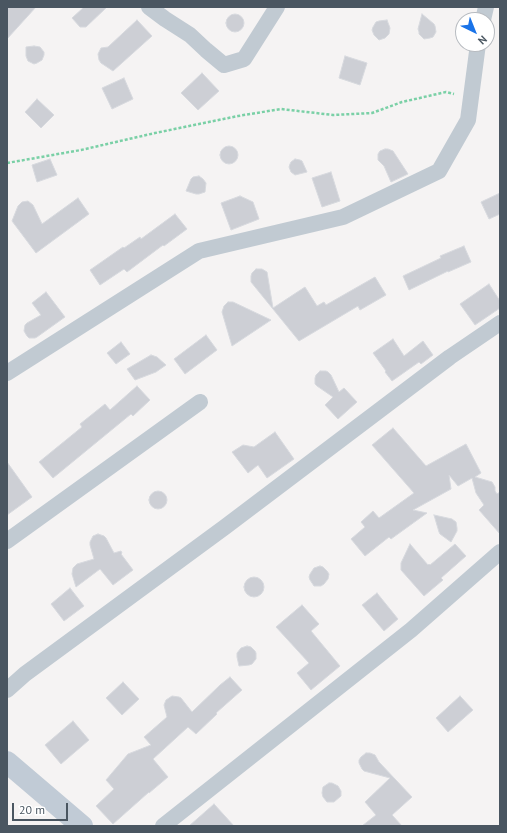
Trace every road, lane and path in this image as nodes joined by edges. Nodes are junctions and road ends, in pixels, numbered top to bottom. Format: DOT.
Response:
graph roads {
  1 [pos="148,7"];
  2 [pos="277,7"];
  3 [pos="477,52"];
  4 [pos="470,99"];
  5 [pos="7,163"];
  6 [pos="500,323"];
  7 [pos="7,372"];
  8 [pos="200,402"];
  9 [pos="7,541"];
  10 [pos="500,552"];
  11 [pos="7,690"];
  12 [pos="7,762"];
  13 [pos="82,826"];
  14 [pos="163,826"];
  1 -- 2 [label="street"];
  3 -- 4 [label="street"];
  4 -- 5 [label="path"];
  4 -- 7 [label="street"];
  6 -- 11 [label="street"];
  8 -- 9 [label="street"];
  10 -- 14 [label="street"];
  12 -- 13 [label="main road"];
}
